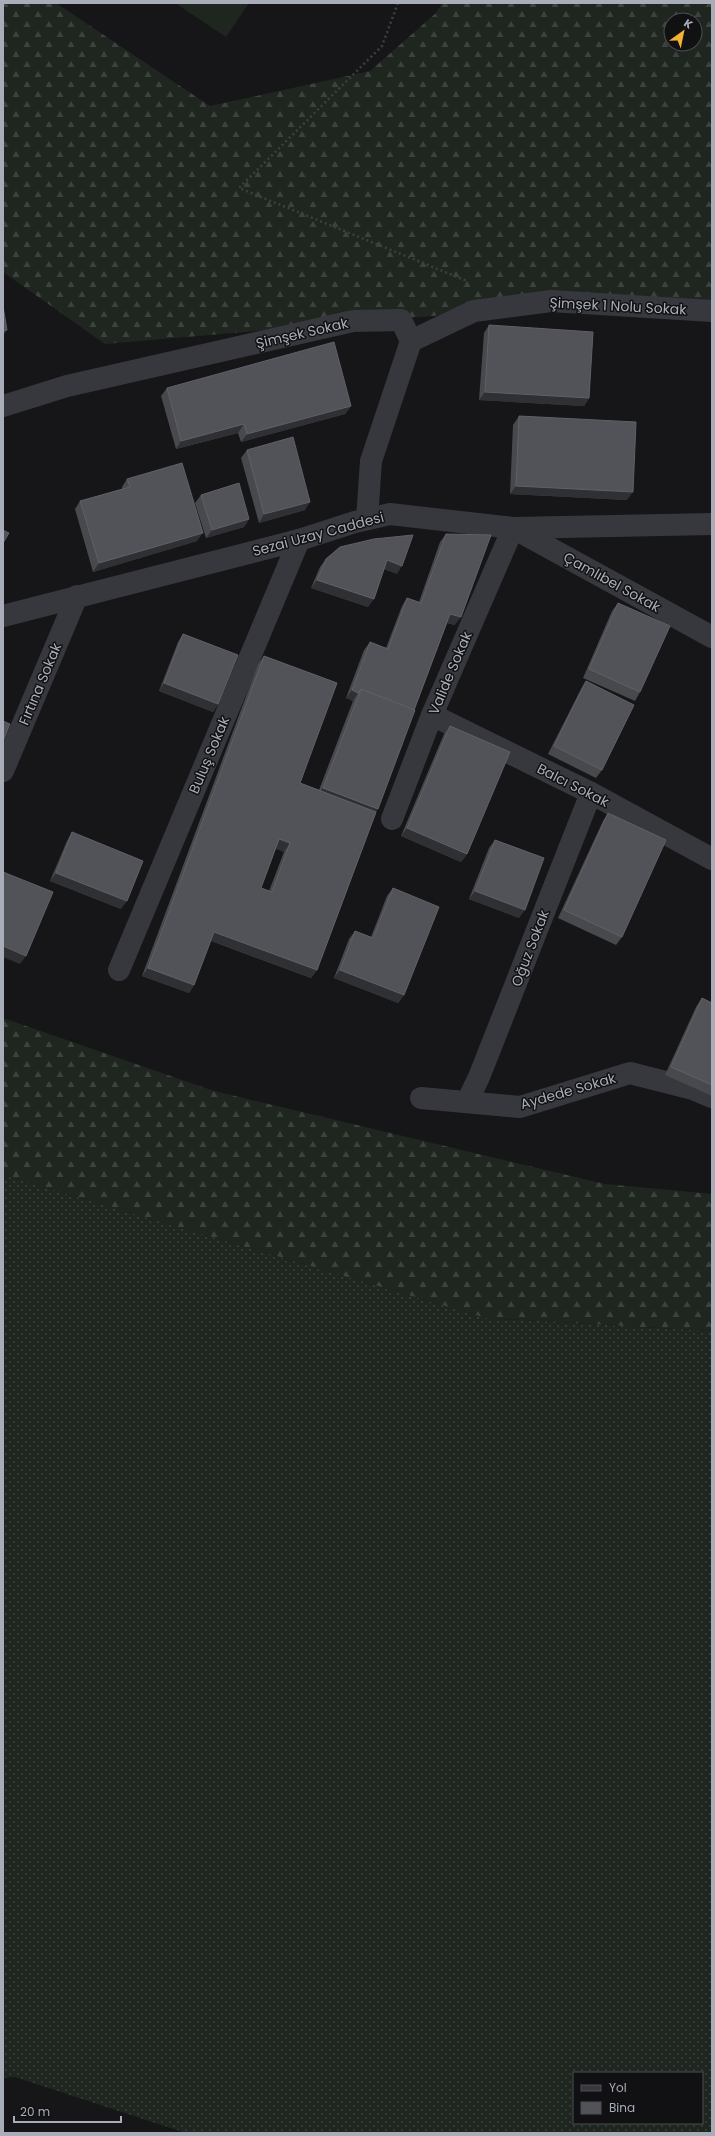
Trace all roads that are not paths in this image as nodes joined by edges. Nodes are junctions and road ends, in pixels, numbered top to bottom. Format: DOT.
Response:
graph roads {
  1 [pos="712,311"];
  2 [pos="411,341"];
  3 [pos="3,406"];
  4 [pos="367,519"];
  5 [pos="712,524"];
  6 [pos="513,528"];
  7 [pos="299,540"];
  8 [pos="77,596"];
  9 [pos="3,616"];
  10 [pos="712,637"];
  11 [pos="432,715"];
  12 [pos="3,771"];
  13 [pos="591,793"];
  14 [pos="392,819"];
  15 [pos="712,859"];
  16 [pos="119,970"];
  17 [pos="712,1097"];
  18 [pos="421,1098"];
  19 [pos="467,1102"];
  1 -- 2 [label="street, Şimşek 1 Nolu Sokak"];
  2 -- 3 [label="street, Şimşek Sokak"];
  2 -- 4 [label="street"];
  4 -- 6 [label="street, Sezai Uzay Caddesi"];
  4 -- 7 [label="street, Sezai Uzay Caddesi"];
  5 -- 6 [label="street, Sezai Uzay Caddesi"];
  6 -- 10 [label="street, Çamlıbel Sokak"];
  6 -- 11 [label="street, Valide Sokak"];
  7 -- 8 [label="street, Sezai Uzay Caddesi"];
  7 -- 16 [label="street, Buluş Sokak"];
  8 -- 9 [label="street, Sezai Uzay Caddesi"];
  8 -- 12 [label="street, Fırtına Sokak"];
  11 -- 13 [label="street, Balcı Sokak"];
  11 -- 14 [label="street, Valide Sokak"];
  13 -- 15 [label="street, Balcı Sokak"];
  13 -- 19 [label="street, Oğuz Sokak"];
  17 -- 19 [label="street, Aydede Sokak"];
  18 -- 19 [label="street, Aydede Sokak"];
}
